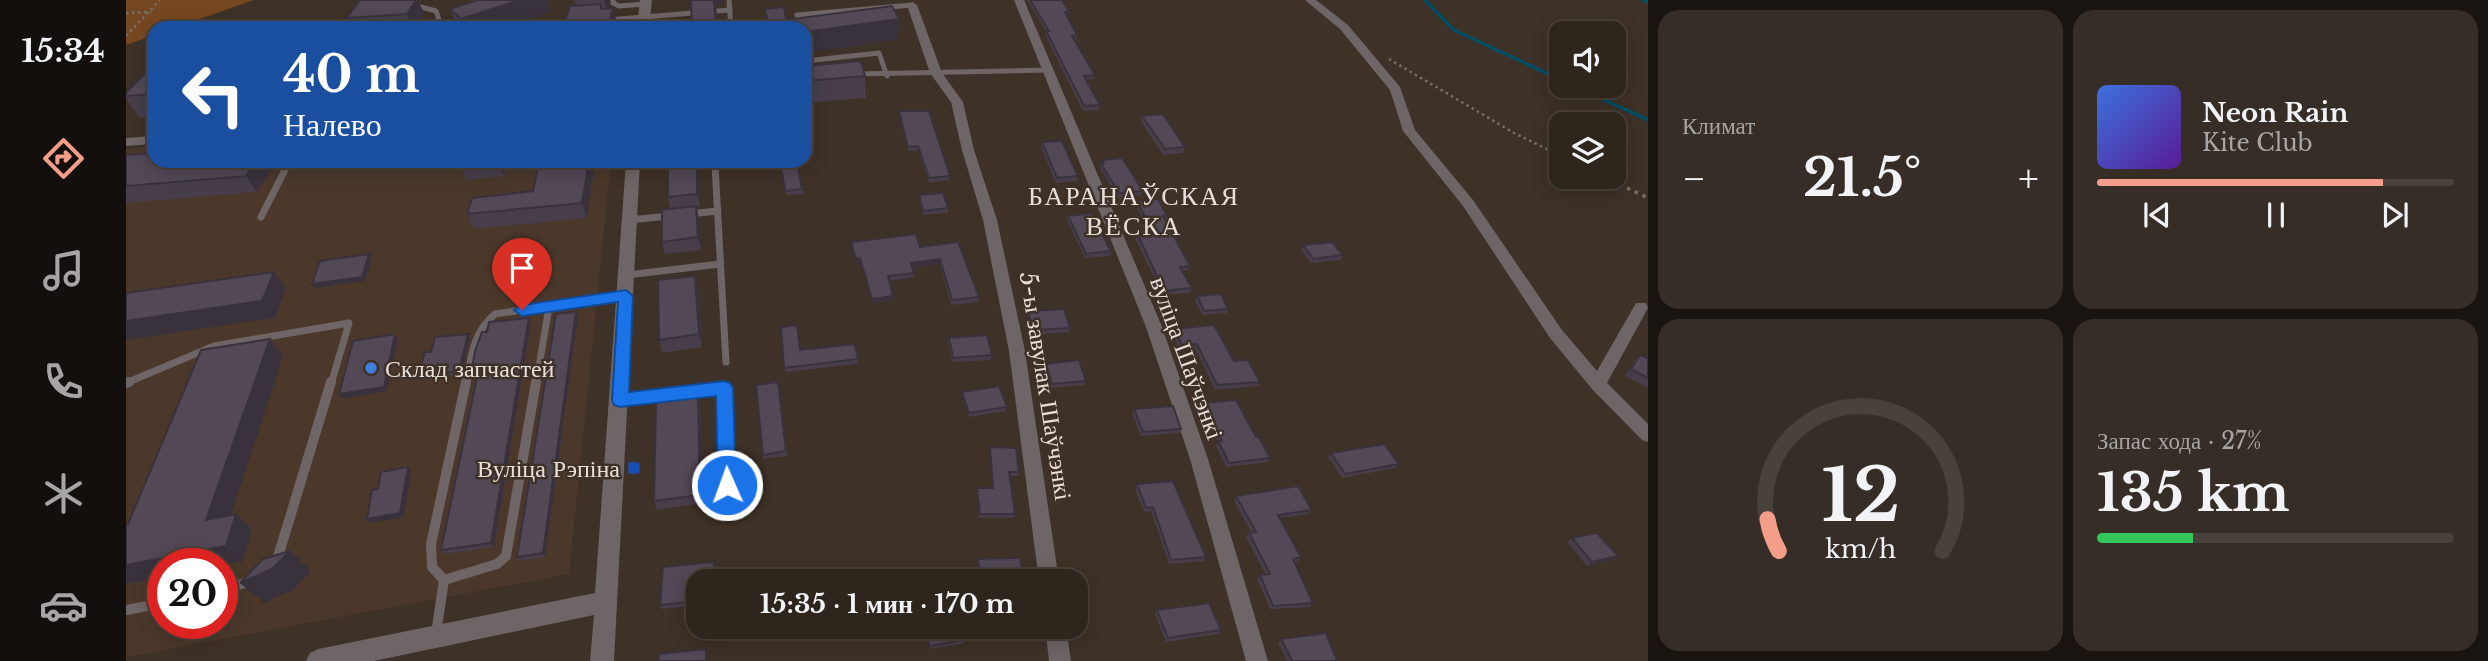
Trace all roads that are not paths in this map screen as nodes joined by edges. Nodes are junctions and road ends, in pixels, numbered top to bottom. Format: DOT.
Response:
graph roads {
  1 [pos="415,0"];
  2 [pos="613,0"];
  3 [pos="729,0"];
  4 [pos="1019,0"];
  5 [pos="1310,0"];
  6 [pos="912,5"];
  7 [pos="730,10"];
  8 [pos="645,12"];
  9 [pos="477,14"];
  10 [pos="597,20"];
  11 [pos="438,21"];
  12 [pos="460,21"];
  13 [pos="731,21"];
  14 [pos="799,21"];
  15 [pos="812,60"];
  16 [pos="1050,70"];
  17 [pos="936,73"];
  18 [pos="851,74"];
  19 [pos="887,76"];
  20 [pos="147,140"];
  21 [pos="126,142"];
  22 [pos="286,168"];
  23 [pos="633,168"];
  24 [pos="715,168"];
  25 [pos="718,211"];
  26 [pos="261,217"];
  27 [pos="629,220"];
  28 [pos="720,264"];
  29 [pos="626,275"];
  30 [pos="626,296"];
  31 [pos="549,306"];
  32 [pos="1641,307"];
  33 [pos="726,362"];
  34 [pos="126,383"];
  35 [pos="1598,384"];
  36 [pos="620,400"];
  37 [pos="1648,435"];
  38 [pos="727,485"];
  39 [pos="1047,569"];
  40 [pos="268,573"];
  41 [pos="257,578"];
  42 [pos="444,580"];
  43 [pos="238,585"];
  44 [pos="607,601"];
  45 [pos="147,606"];
  46 [pos="126,610"];
  47 [pos="435,636"];
  48 [pos="1057,639"];
  49 [pos="318,661"];
  50 [pos="602,661"];
  51 [pos="1060,661"];
  52 [pos="1258,661"];
  1 -- 11 [label="lane"];
  2 -- 8 [label="lane"];
  3 -- 7 [label="lane"];
  4 -- 16 [label="street, вуліца Шаўчэнкі"];
  5 -- 35 [label="street"];
  6 -- 14 [label="lane"];
  6 -- 17 [label="street, 5-ы завулак Шаўчэнкі"];
  7 -- 8 [label="lane"];
  7 -- 13 [label="lane"];
  8 -- 10 [label="lane"];
  9 -- 12 [label="lane"];
  15 -- 19 [label="lane"];
  16 -- 17 [label="lane"];
  16 -- 52 [label="street, вуліца Шаўчэнкі"];
  17 -- 19 [label="lane"];
  17 -- 39 [label="street, 5-ы завулак Шаўчэнкі"];
  18 -- 19 [label="lane"];
  20 -- 21 [label="street"];
  22 -- 26 [label="lane"];
  23 -- 27 [label="street"];
  24 -- 25 [label="lane"];
  25 -- 27 [label="lane"];
  25 -- 28 [label="lane"];
  27 -- 29 [label="street"];
  28 -- 29 [label="lane"];
  28 -- 33 [label="lane"];
  29 -- 30 [label="street"];
  30 -- 31 [label="lane"];
  30 -- 36 [label="street"];
  31 -- 42 [label="lane"];
  31 -- 42 [label="lane"];
  32 -- 35 [label="street"];
  34 -- 40 [label="lane"];
  35 -- 37 [label="street"];
  36 -- 38 [label="lane"];
  36 -- 44 [label="street"];
  41 -- 43 [label="lane"];
  42 -- 47 [label="lane"];
  44 -- 47 [label="street"];
  44 -- 50 [label="street"];
  45 -- 46 [label="lane"];
  47 -- 49 [label="street"];
  48 -- 51 [label="street"];
}
